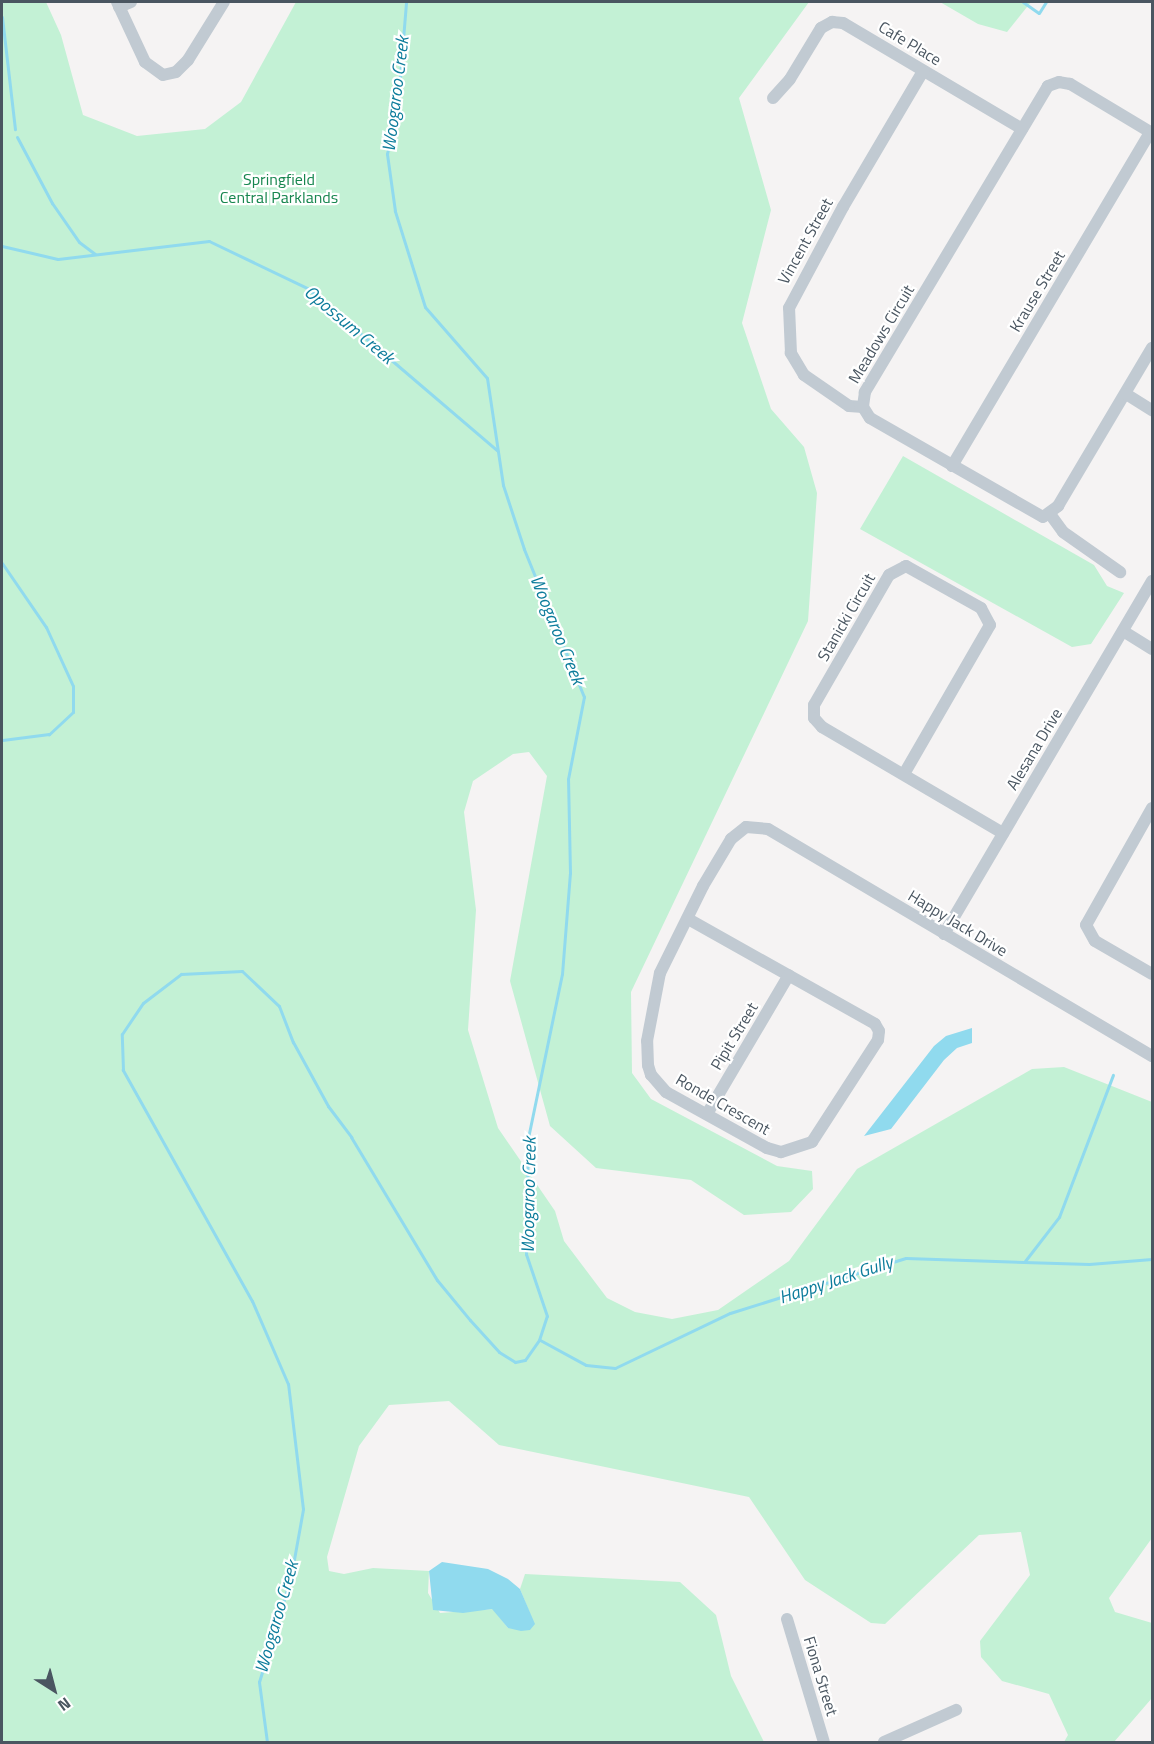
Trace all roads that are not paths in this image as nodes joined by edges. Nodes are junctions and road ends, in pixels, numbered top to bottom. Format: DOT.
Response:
graph roads {
  1 [pos="132,2"];
  2 [pos="224,2"];
  3 [pos="118,4"];
  4 [pos="923,71"];
  5 [pos="773,98"];
  6 [pos="1022,129"];
  7 [pos="1151,133"];
  8 [pos="1152,348"];
  9 [pos="1126,394"];
  10 [pos="862,407"];
  11 [pos="1152,410"];
  12 [pos="952,466"];
  13 [pos="1050,514"];
  14 [pos="1120,572"];
  15 [pos="1152,581"];
  16 [pos="1123,631"];
  17 [pos="1152,649"];
  18 [pos="904,774"];
  19 [pos="1152,808"];
  20 [pos="746,827"];
  21 [pos="1003,833"];
  22 [pos="690,920"];
  23 [pos="944,934"];
  24 [pos="1152,974"];
  25 [pos="789,975"];
  26 [pos="1152,1056"];
  27 [pos="707,1114"];
  28 [pos="787,1619"];
  29 [pos="956,1710"];
  30 [pos="824,1743"];
  31 [pos="884,1743"];
  1 -- 3 [label="street"];
  2 -- 3 [label="street"];
  4 -- 5 [label="street, Cafe Place"];
  4 -- 6 [label="street, Cafe Place"];
  4 -- 10 [label="street, Vincent Street"];
  6 -- 7 [label="street, Meadows Circuit"];
  6 -- 10 [label="street, Meadows Circuit"];
  7 -- 12 [label="street, Krause Street"];
  8 -- 9 [label="street"];
  9 -- 11 [label="street"];
  9 -- 13 [label="street"];
  10 -- 12 [label="street, Meadows Circuit"];
  12 -- 13 [label="street, Meadows Circuit"];
  13 -- 14 [label="street"];
  15 -- 16 [label="street, Alesana Drive"];
  16 -- 17 [label="street"];
  16 -- 21 [label="street, Alesana Drive"];
  18 -- 18 [label="street, Stanicki Circuit"];
  18 -- 21 [label="street, Stanicki Circuit"];
  19 -- 24 [label="street"];
  20 -- 22 [label="street, Ronde Crescent"];
  20 -- 23 [label="street, Happy Jack Drive"];
  21 -- 23 [label="street, Alesana Drive"];
  22 -- 25 [label="street, Ronde Crescent"];
  22 -- 27 [label="street, Ronde Crescent"];
  23 -- 26 [label="street, Happy Jack Drive"];
  25 -- 27 [label="street, Pipit Street"];
  25 -- 27 [label="street, Ronde Crescent"];
  28 -- 30 [label="street, Fiona Street"];
  29 -- 31 [label="street"];
}
